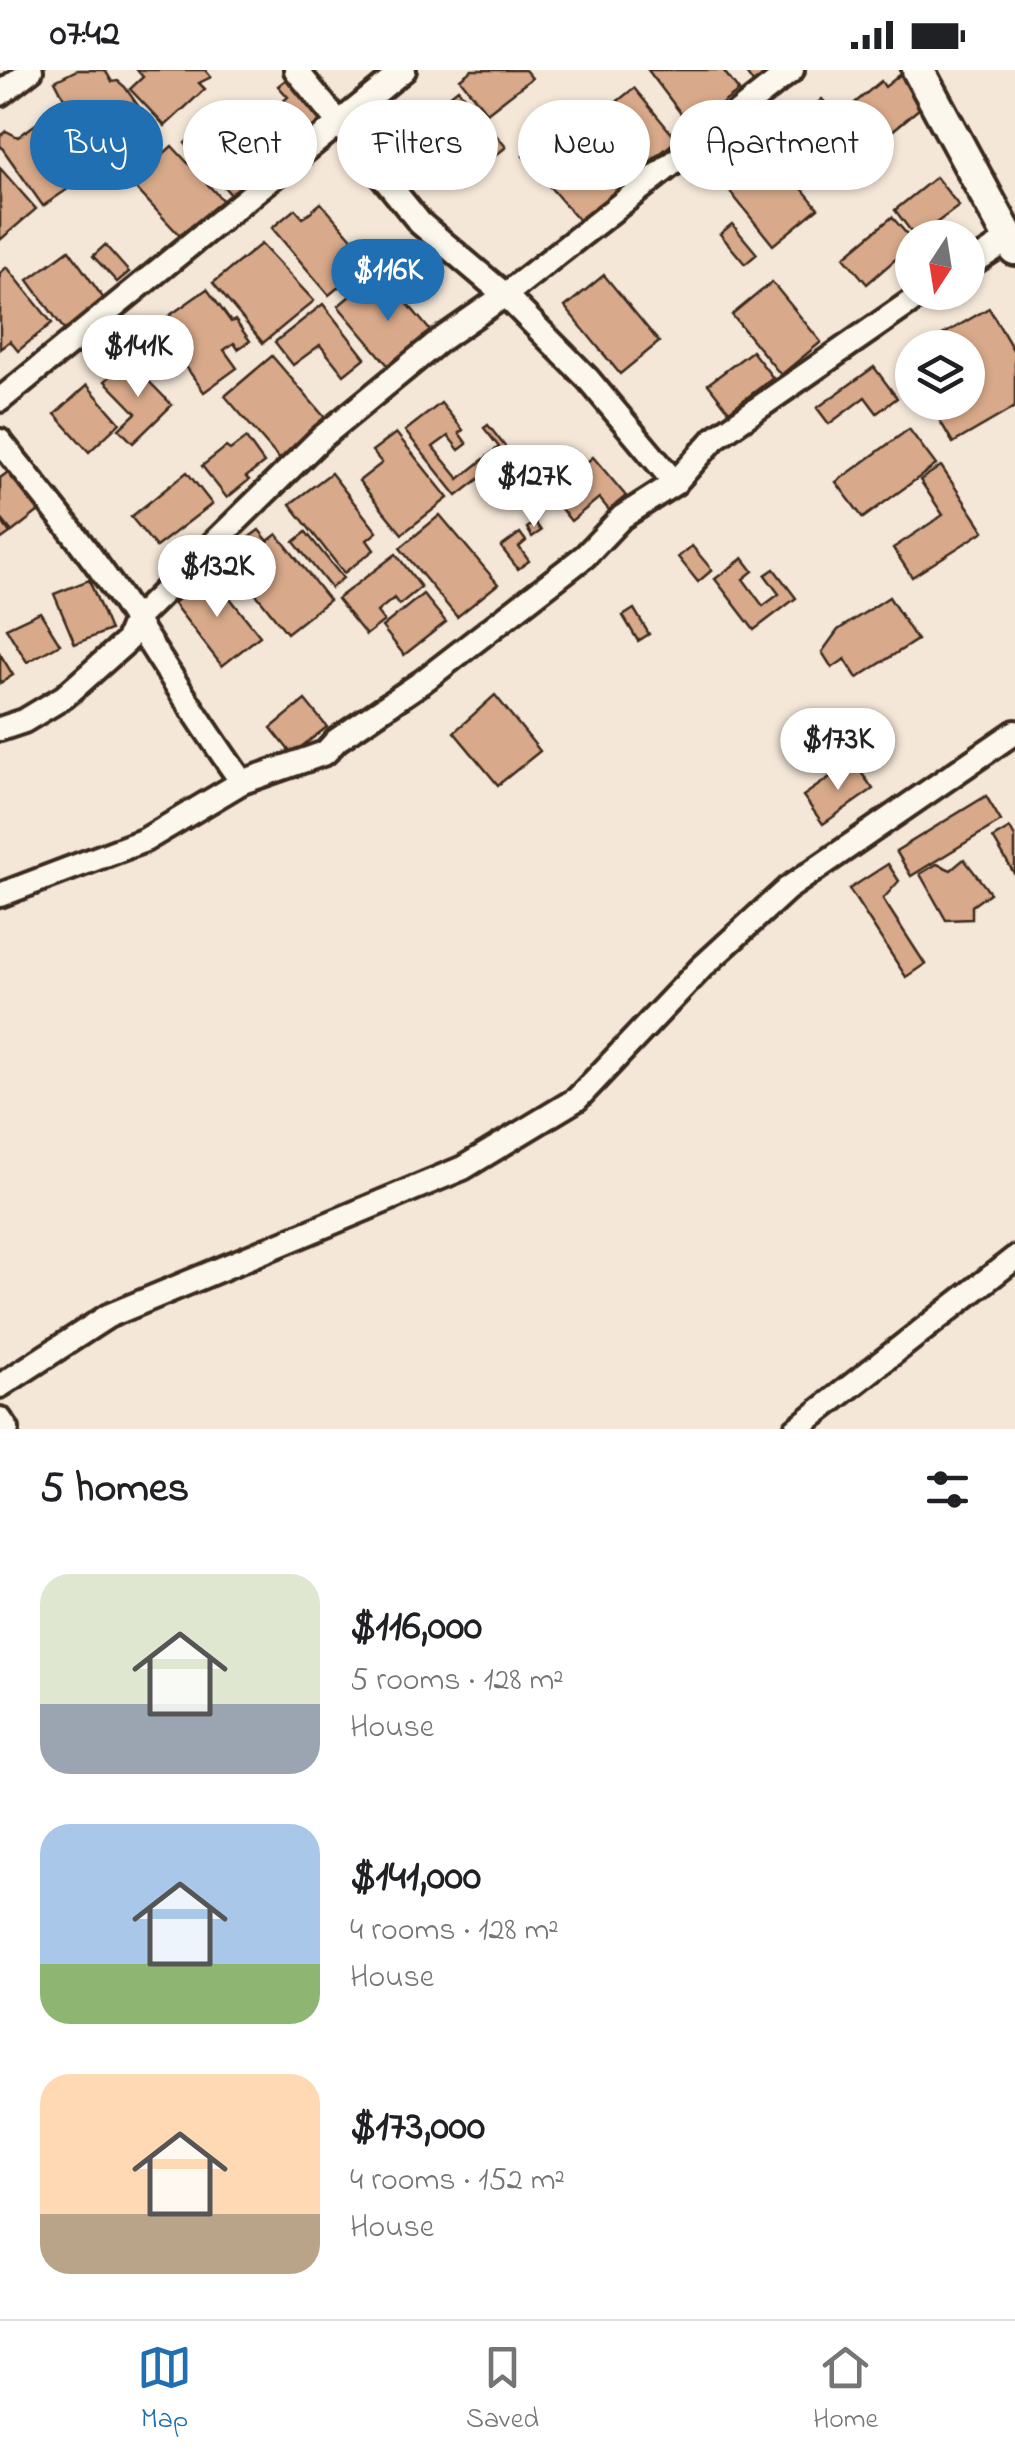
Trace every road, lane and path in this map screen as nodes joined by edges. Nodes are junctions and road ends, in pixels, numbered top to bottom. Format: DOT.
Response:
graph roads {
  1 [pos="31,70"];
  2 [pos="296,70"];
  3 [pos="404,70"];
  4 [pos="792,70"];
  5 [pos="918,70"];
  6 [pos="4,83"];
  7 [pos="367,100"];
  8 [pos="337,124"];
  9 [pos="392,190"];
  10 [pos="1013,244"];
  11 [pos="985,258"];
  12 [pos="505,295"];
  13 [pos="899,310"];
  14 [pos="0,400"];
  15 [pos="0,441"];
  16 [pos="675,484"];
  17 [pos="135,620"];
  18 [pos="0,729"];
  19 [pos="1015,732"];
  20 [pos="242,782"];
  21 [pos="0,869"];
  22 [pos="6,893"];
  23 [pos="1015,1258"];
  24 [pos="0,1386"];
  25 [pos="0,1419"];
  26 [pos="7,1429"];
  27 [pos="796,1429"];
  1 -- 6 [label="street"];
  2 -- 8 [label="street"];
  3 -- 7 [label="street"];
  4 -- 12 [label="street"];
  5 -- 10 [label="street"];
  8 -- 14 [label="street"];
  9 -- 12 [label="street"];
  10 -- 11 [label="street"];
  12 -- 16 [label="street"];
  12 -- 17 [label="street"];
  13 -- 16 [label="street"];
  15 -- 17 [label="street"];
  16 -- 20 [label="street"];
  17 -- 18 [label="street"];
  17 -- 20 [label="street"];
  19 -- 24 [label="street"];
  20 -- 22 [label="street"];
  21 -- 22 [label="street"];
  23 -- 27 [label="street"];
  25 -- 26 [label="street"];
}
